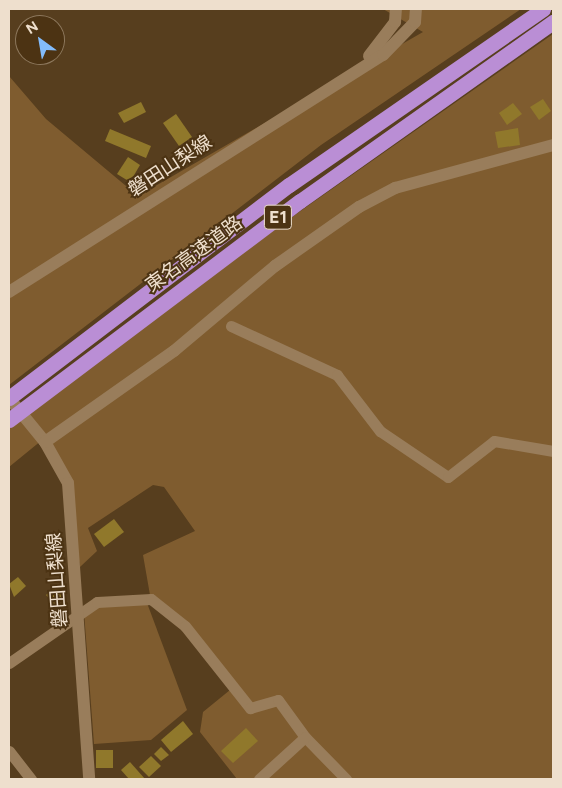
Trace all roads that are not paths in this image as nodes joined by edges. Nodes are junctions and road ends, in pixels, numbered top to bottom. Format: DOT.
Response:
graph roads {
  1 [pos="396,9"];
  2 [pos="416,9"];
  3 [pos="543,9"];
  4 [pos="553,22"];
  5 [pos="352,72"];
  6 [pos="553,145"];
  7 [pos="9,292"];
  8 [pos="231,326"];
  9 [pos="9,398"];
  10 [pos="9,420"];
  11 [pos="45,442"];
  12 [pos="553,451"];
  13 [pos="78,612"];
  14 [pos="9,664"];
  15 [pos="304,737"];
  16 [pos="9,751"];
  17 [pos="89,778"];
  18 [pos="31,779"];
  19 [pos="259,779"];
  20 [pos="346,779"];
  1 -- 5 [label="main road, 磐田山梨線"];
  2 -- 5 [label="main road, 磐田山梨線"];
  3 -- 9 [label="highway, 東名高速道路 / E1"];
  4 -- 10 [label="highway, 東名高速道路 / E1"];
  5 -- 7 [label="main road, 磐田山梨線"];
  6 -- 11 [label="main road"];
  8 -- 12 [label="street"];
  9 -- 11 [label="main road, 磐田山梨線"];
  11 -- 13 [label="main road, 磐田山梨線"];
  13 -- 14 [label="street"];
  13 -- 15 [label="street"];
  13 -- 17 [label="main road, 磐田山梨線"];
  15 -- 19 [label="street"];
  15 -- 20 [label="street"];
  16 -- 18 [label="street"];
}
